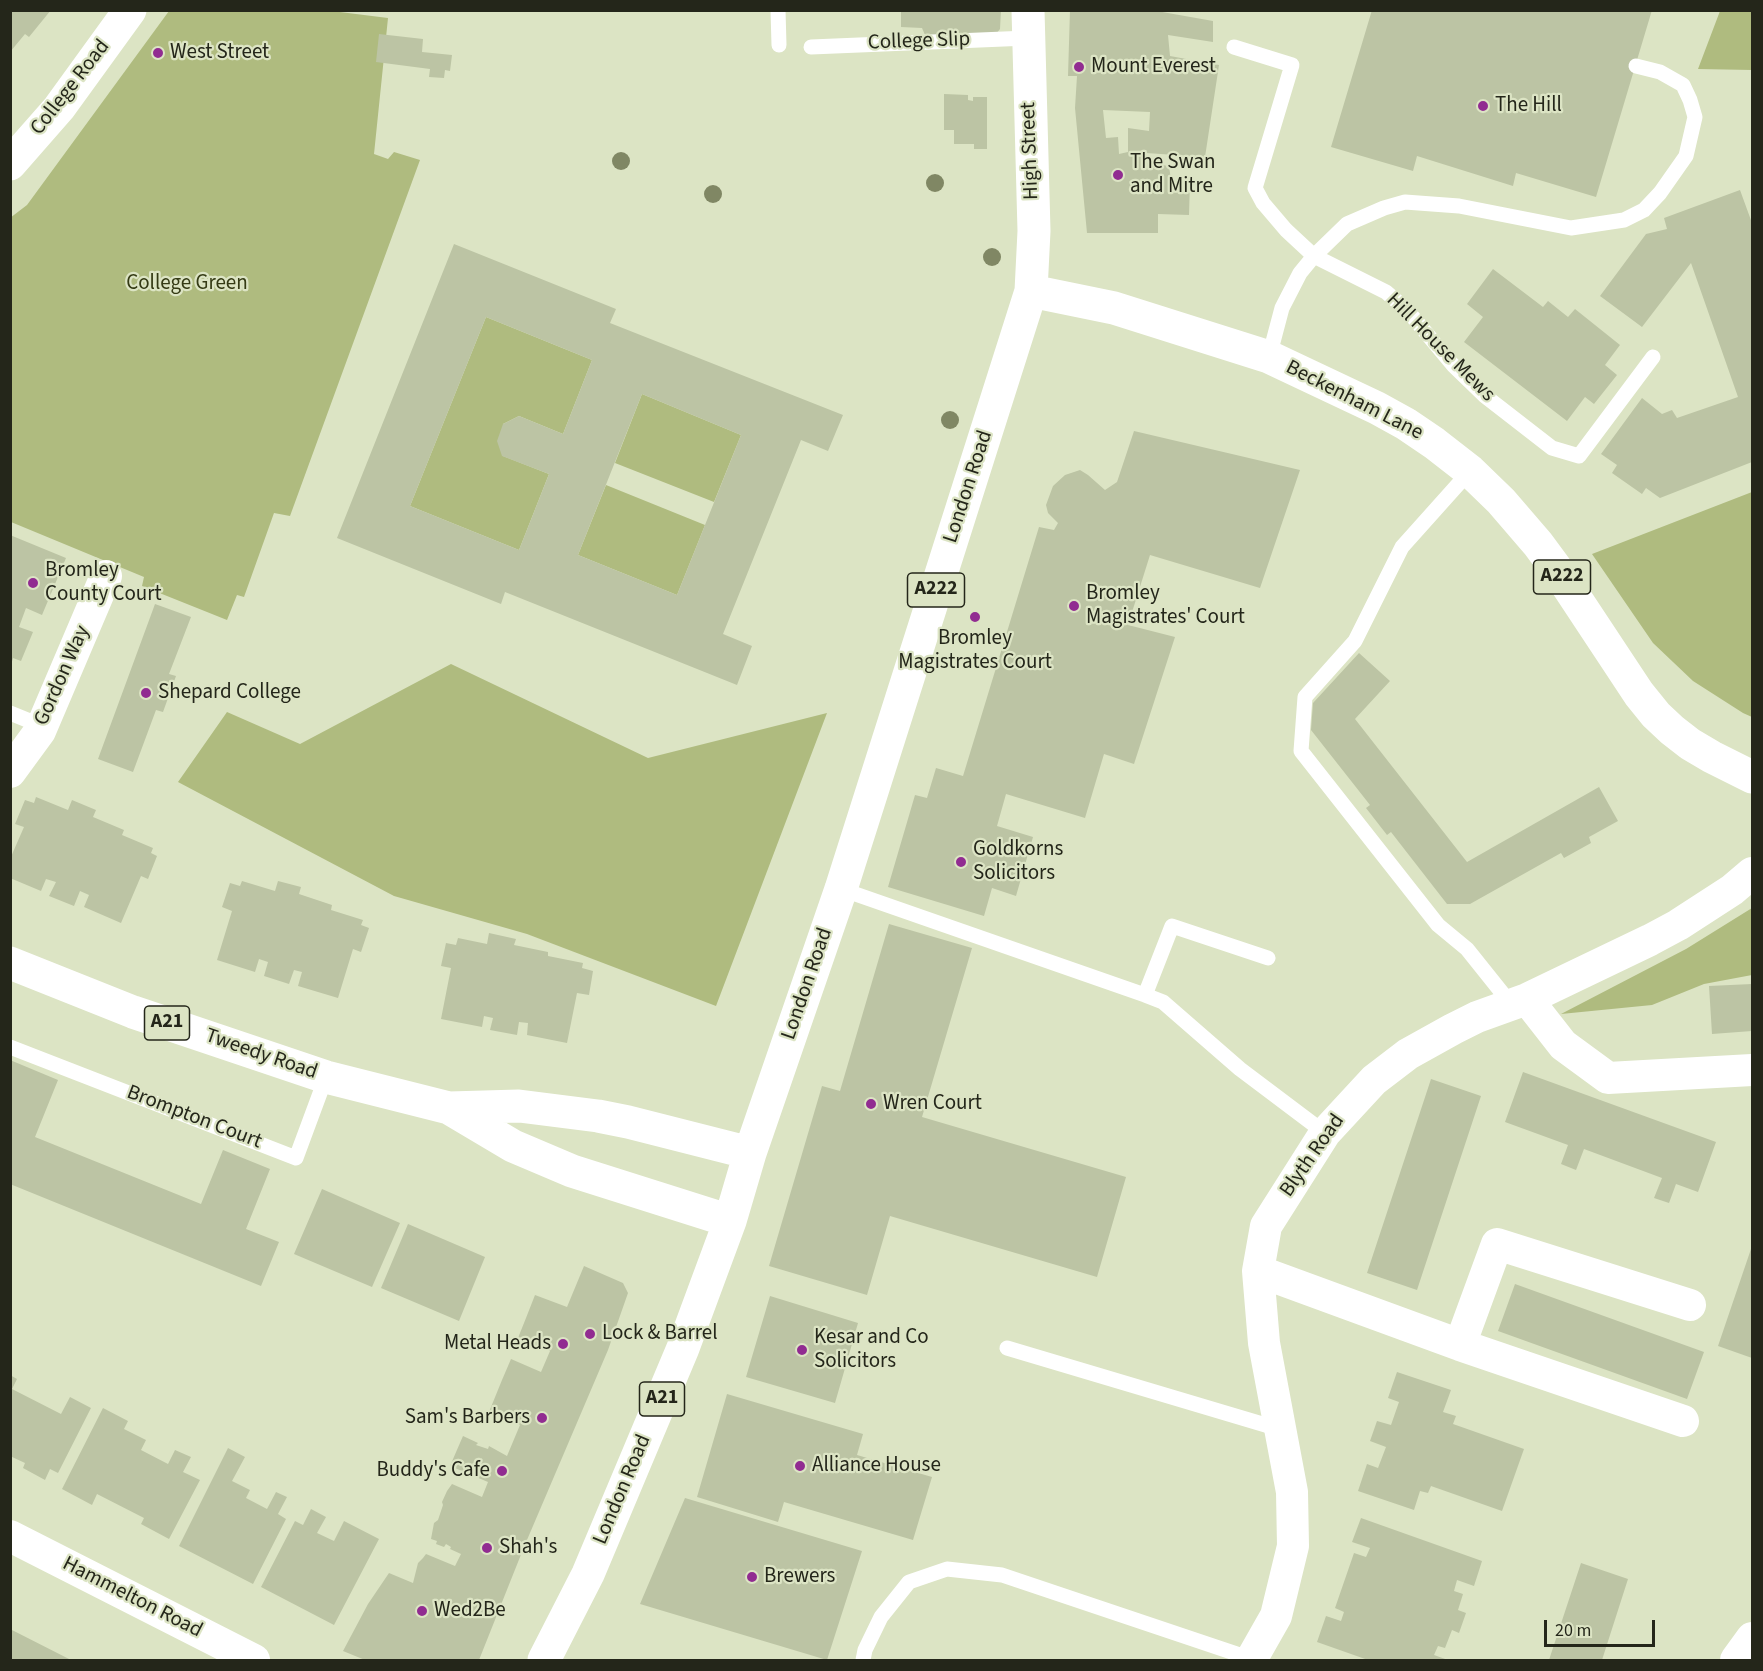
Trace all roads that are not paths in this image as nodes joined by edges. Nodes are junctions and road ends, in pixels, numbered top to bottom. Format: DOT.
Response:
graph roads {
  1 [pos="130,10"];
  2 [pos="778,10"];
  3 [pos="1028,24"];
  4 [pos="779,45"];
  5 [pos="811,47"];
  6 [pos="1234,47"];
  7 [pos="1636,66"];
  8 [pos="10,164"];
  9 [pos="1314,256"];
  10 [pos="1031,291"];
  11 [pos="1269,357"];
  12 [pos="1653,357"];
  13 [pos="1470,471"];
  14 [pos="106,576"];
  15 [pos="10,713"];
  16 [pos="42,726"];
  17 [pos="10,772"];
  18 [pos="1752,777"];
  19 [pos="1752,873"];
  20 [pos="841,889"];
  21 [pos="1268,958"];
  22 [pos="10,963"];
  23 [pos="1145,995"];
  24 [pos="1519,1001"];
  25 [pos="10,1047"];
  26 [pos="1752,1070"];
  27 [pos="326,1077"];
  28 [pos="449,1108"];
  29 [pos="1325,1134"];
  30 [pos="750,1152"];
  31 [pos="730,1221"];
  32 [pos="1258,1271"];
  33 [pos="1690,1305"];
  34 [pos="1460,1344"];
  35 [pos="1007,1348"];
  36 [pos="1683,1421"];
  37 [pos="1279,1429"];
  38 [pos="10,1536"];
  39 [pos="1752,1638"];
  40 [pos="254,1660"];
  41 [pos="544,1660"];
  42 [pos="863,1660"];
  43 [pos="1251,1660"];
  44 [pos="1736,1660"];
  1 -- 8 [label="main road, College Road"];
  2 -- 4 [label="lane"];
  3 -- 5 [label="lane, College Slip"];
  3 -- 10 [label="main road, High Street / A222"];
  6 -- 9 [label="lane"];
  7 -- 9 [label="lane"];
  9 -- 11 [label="lane"];
  9 -- 12 [label="lane, Hill House Mews"];
  10 -- 11 [label="main road, Beckenham Lane / A222"];
  10 -- 20 [label="main road, London Road / A222"];
  11 -- 13 [label="main road, Beckenham Lane / A222"];
  13 -- 18 [label="main road, Beckenham Lane / A222"];
  13 -- 24 [label="lane"];
  14 -- 16 [label="street, Gordon Way"];
  15 -- 16 [label="lane"];
  16 -- 17 [label="street, Gordon Way"];
  19 -- 24 [label="street, Blyth Road"];
  20 -- 23 [label="lane"];
  20 -- 30 [label="main road, London Road / A222"];
  21 -- 23 [label="lane"];
  22 -- 27 [label="main road, Tweedy Road / A21"];
  23 -- 29 [label="lane"];
  24 -- 26 [label="street"];
  24 -- 29 [label="street, Blyth Road"];
  25 -- 27 [label="lane, Brompton Court"];
  27 -- 28 [label="main road, Tweedy Road / A21"];
  28 -- 30 [label="main road, Tweedy Road / A21"];
  28 -- 31 [label="main road, Tweedy Road / A21"];
  29 -- 32 [label="street, Blyth Road"];
  30 -- 31 [label="main road, London Road / A21"];
  31 -- 41 [label="main road, London Road / A21"];
  32 -- 34 [label="street"];
  32 -- 37 [label="street, Blyth Road"];
  33 -- 34 [label="street"];
  34 -- 36 [label="street"];
  35 -- 37 [label="lane"];
  37 -- 43 [label="street, Blyth Road"];
  38 -- 40 [label="street, Hammelton Road"];
  39 -- 44 [label="street"];
  42 -- 43 [label="lane"];
}
